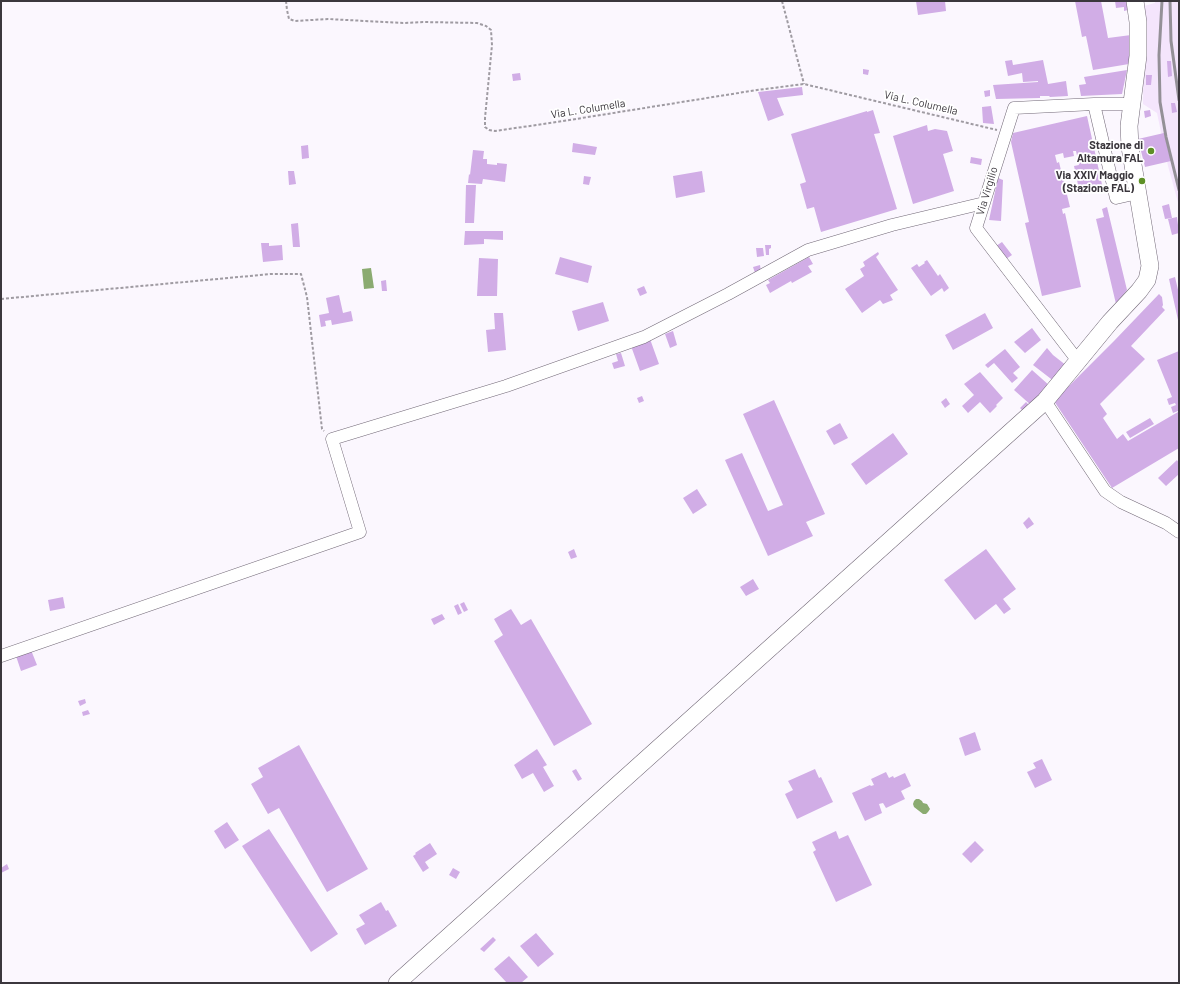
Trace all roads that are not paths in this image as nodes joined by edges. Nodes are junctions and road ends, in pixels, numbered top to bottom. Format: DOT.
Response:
graph roads {
  1 [pos="1135,1"];
  2 [pos="1094,104"];
  3 [pos="1132,104"];
  4 [pos="1138,193"];
  5 [pos="984,202"];
  6 [pos="1078,361"];
  7 [pos="1045,401"];
  8 [pos="1179,532"];
  9 [pos="1,656"];
  10 [pos="397,983"];
  1 -- 3 [label="main road"];
  2 -- 3 [label="street, Via Virgilio"];
  2 -- 4 [label="street"];
  2 -- 5 [label="street, Via Virgilio"];
  3 -- 4 [label="main road"];
  4 -- 6 [label="main road"];
  5 -- 6 [label="street, Via Virgilio"];
  5 -- 9 [label="street"];
  6 -- 7 [label="main road"];
  7 -- 8 [label="street"];
  7 -- 10 [label="main road"];
}
